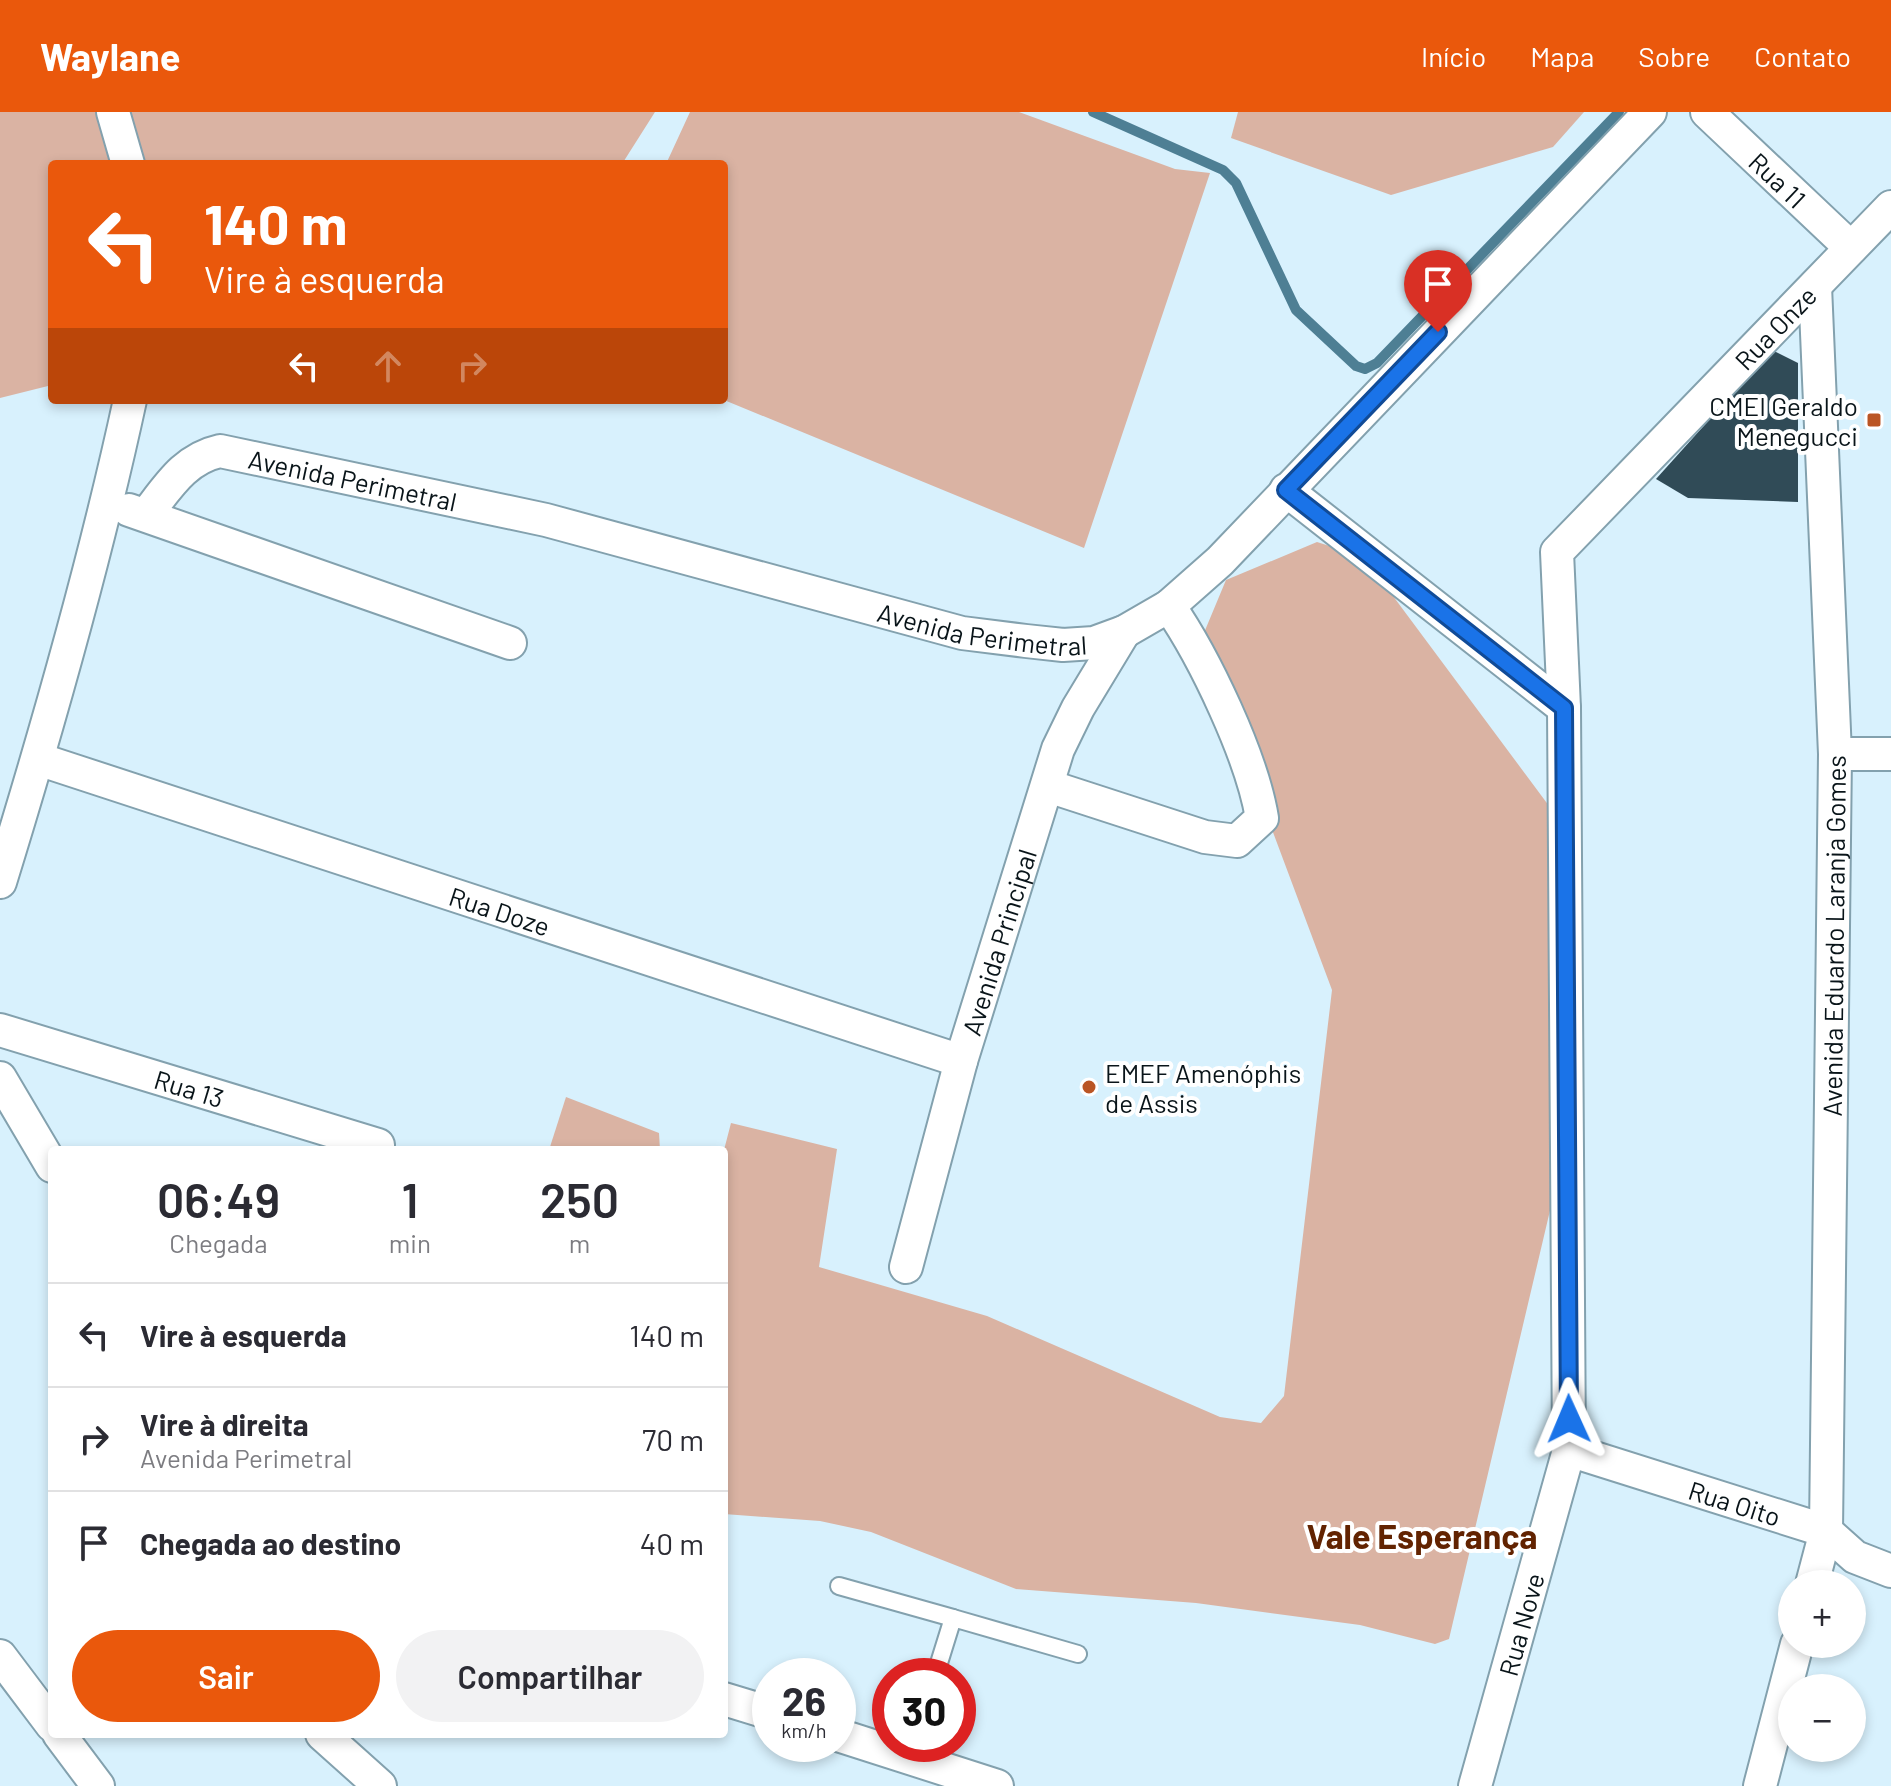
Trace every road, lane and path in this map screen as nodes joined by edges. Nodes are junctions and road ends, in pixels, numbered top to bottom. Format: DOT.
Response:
graph roads {
  1 [pos="113,112"];
  2 [pos="1650,112"];
  3 [pos="1707,112"];
  4 [pos="127,160"];
  5 [pos="1891,207"];
  6 [pos="1851,248"];
  7 [pos="1815,286"];
  8 [pos="129,404"];
  9 [pos="1286,490"];
  10 [pos="106,504"];
  11 [pos="146,515"];
  12 [pos="1557,552"];
  13 [pos="1169,606"];
  14 [pos="1124,632"];
  15 [pos="510,643"];
  16 [pos="1564,708"];
  17 [pos="1835,754"];
  18 [pos="1891,754"];
  19 [pos="38,759"];
  20 [pos="1048,786"];
  21 [pos="0,882"];
  22 [pos="0,1030"];
  23 [pos="961,1061"];
  24 [pos="0,1078"];
  25 [pos="378,1145"];
  26 [pos="48,1159"];
  27 [pos="906,1267"];
  28 [pos="1569,1450"];
  29 [pos="1826,1531"];
  30 [pos="1816,1570"];
  31 [pos="1891,1571"];
  32 [pos="839,1586"];
  33 [pos="953,1618"];
  34 [pos="1078,1654"];
  35 [pos="0,1656"];
  36 [pos="941,1658"];
  37 [pos="1793,1658"];
  38 [pos="728,1700"];
  39 [pos="752,1708"];
  40 [pos="48,1720"];
  41 [pos="62,1738"];
  42 [pos="326,1738"];
  43 [pos="939,1762"];
  44 [pos="98,1786"];
  45 [pos="380,1786"];
  46 [pos="997,1786"];
  47 [pos="1475,1786"];
  48 [pos="1760,1786"];
  1 -- 4 [label="street"];
  2 -- 9 [label="street, Avenida Perimetral"];
  3 -- 6 [label="street, Rua 11"];
  5 -- 6 [label="street, Rua Onze"];
  6 -- 7 [label="street, Rua Onze"];
  7 -- 12 [label="street, Rua Onze"];
  7 -- 17 [label="street, Avenida Eduardo Laranja Gomes"];
  8 -- 10 [label="street"];
  9 -- 13 [label="street, Avenida Perimetral"];
  9 -- 16 [label="street"];
  10 -- 11 [label="street"];
  10 -- 19 [label="street"];
  11 -- 14 [label="street, Avenida Perimetral"];
  11 -- 15 [label="street"];
  12 -- 16 [label="street, Rua Nove"];
  13 -- 14 [label="street, Avenida Perimetral"];
  13 -- 20 [label="street"];
  14 -- 20 [label="street, Avenida Principal"];
  16 -- 28 [label="street, Rua Nove"];
  17 -- 18 [label="street"];
  17 -- 29 [label="street, Avenida Eduardo Laranja Gomes"];
  19 -- 21 [label="street"];
  19 -- 23 [label="street, Rua Doze"];
  20 -- 23 [label="street, Avenida Principal"];
  22 -- 25 [label="street, Rua 13"];
  23 -- 27 [label="street, Avenida Principal"];
  24 -- 26 [label="street"];
  28 -- 29 [label="street, Rua Oito"];
  28 -- 47 [label="street, Rua Nove"];
  29 -- 30 [label="street, Avenida Eduardo Laranja Gomes"];
  29 -- 31 [label="street, Rua Oito"];
  32 -- 33 [label="lane"];
  33 -- 34 [label="lane"];
  33 -- 36 [label="lane"];
  35 -- 40 [label="street"];
  37 -- 48 [label="street"];
  38 -- 39 [label="street"];
  41 -- 44 [label="street"];
  42 -- 45 [label="street"];
  43 -- 46 [label="street"];
}
